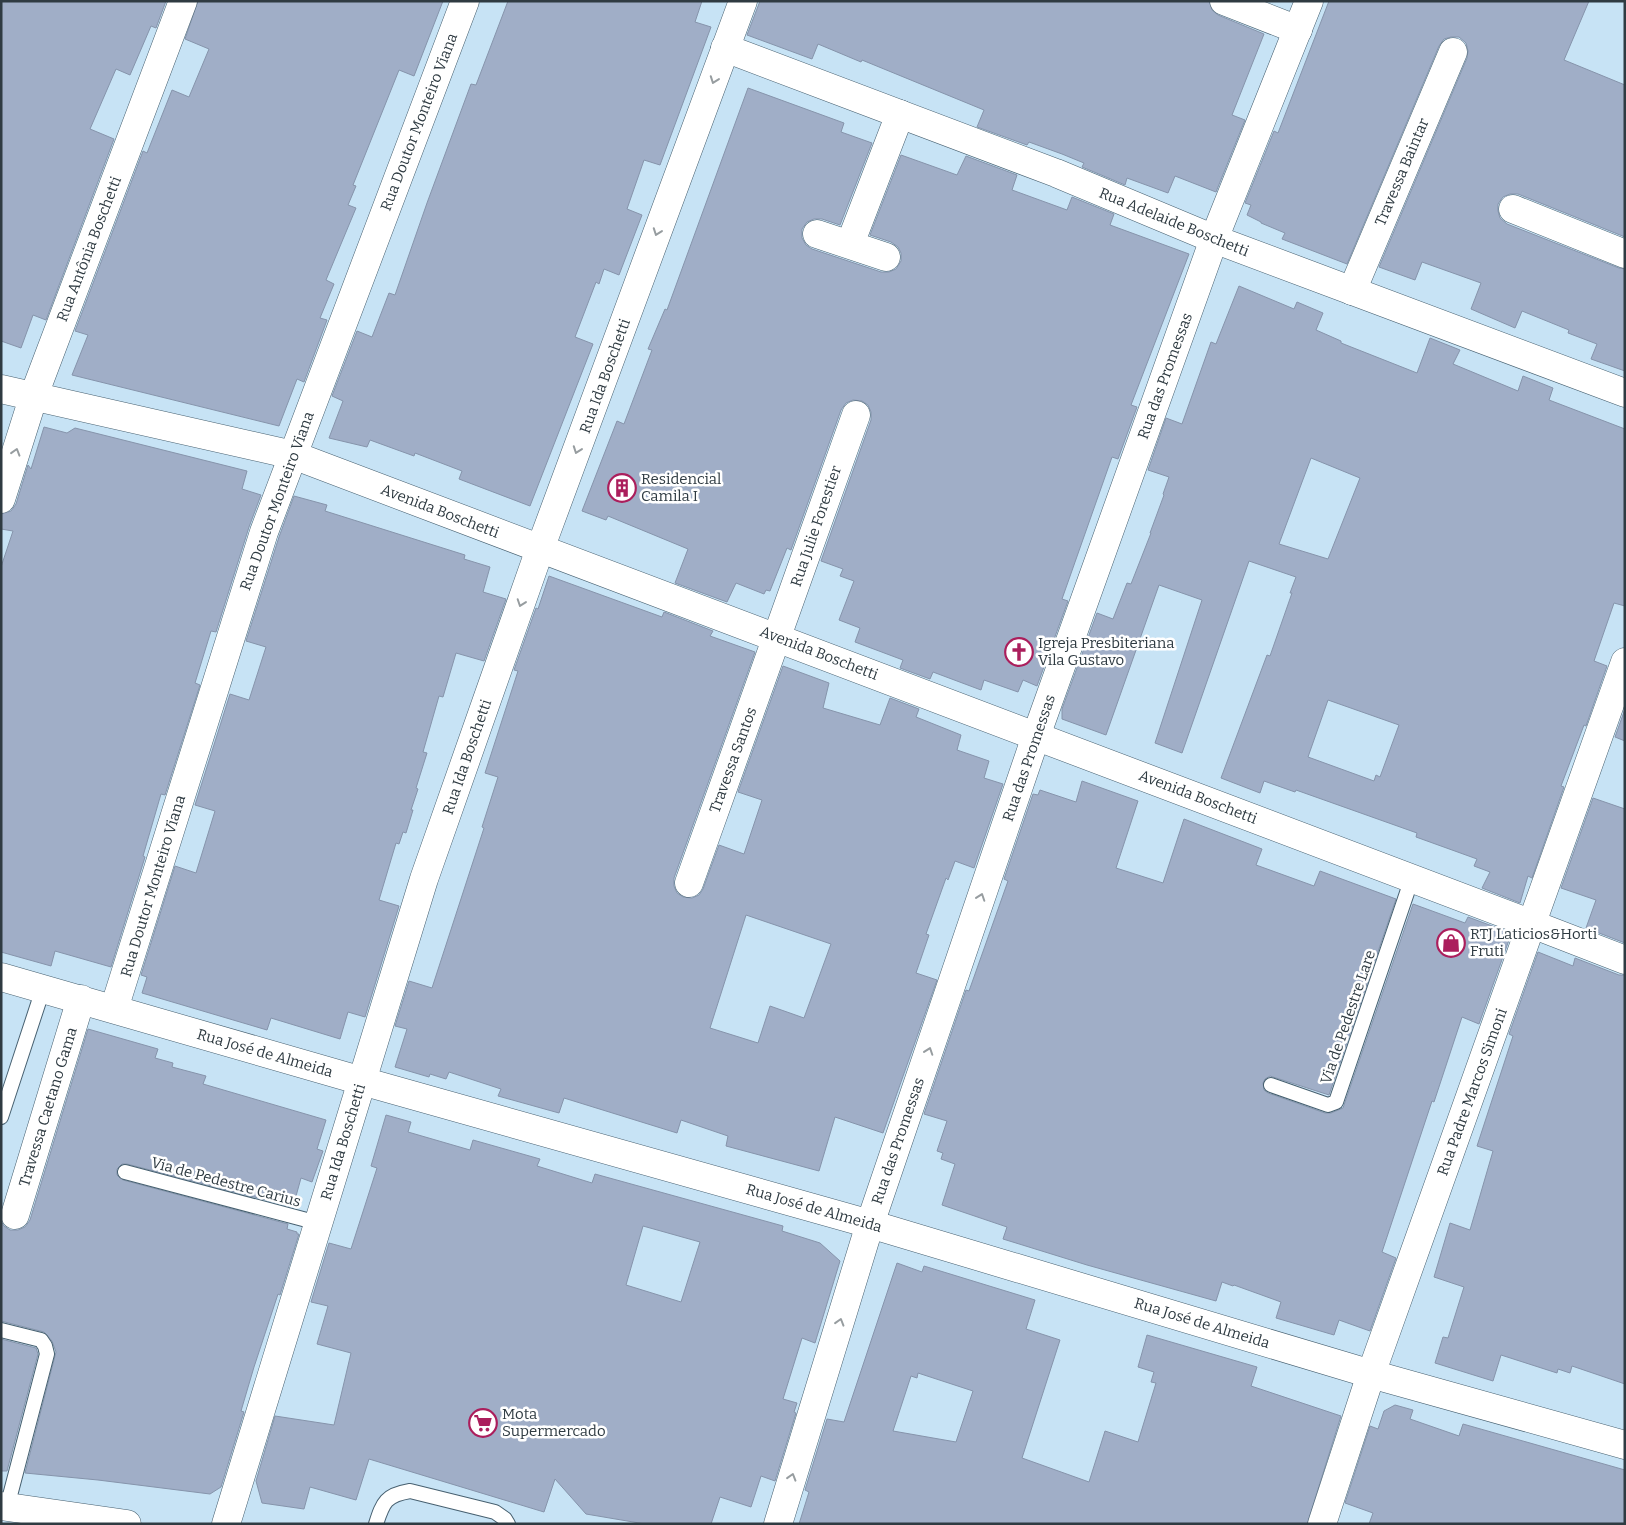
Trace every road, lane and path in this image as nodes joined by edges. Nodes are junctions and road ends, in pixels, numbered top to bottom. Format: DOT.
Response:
graph roads {
  1 [pos="184,1"];
  2 [pos="465,1"];
  3 [pos="743,1"];
  4 [pos="1224,1"];
  5 [pos="1309,1"];
  6 [pos="1298,30"];
  7 [pos="725,48"];
  8 [pos="1453,52"];
  9 [pos="900,114"];
  10 [pos="1513,209"];
  11 [pos="817,234"];
  12 [pos="1214,240"];
  13 [pos="850,244"];
  14 [pos="1625,254"];
  15 [pos="886,257"];
  16 [pos="1352,291"];
  17 [pos="1,389"];
  18 [pos="1625,393"];
  19 [pos="34,395"];
  20 [pos="856,416"];
  21 [pos="293,455"];
  22 [pos="1,498"];
  23 [pos="540,549"];
  24 [pos="778,637"];
  25 [pos="1624,668"];
  26 [pos="1036,736"];
  27 [pos="1412,878"];
  28 [pos="689,882"];
  29 [pos="1532,924"];
  30 [pos="1625,960"];
  31 [pos="1,977"];
  32 [pos="43,989"];
  33 [pos="81,999"];
  34 [pos="114,1010"];
  35 [pos="362,1081"];
  36 [pos="1271,1086"];
  37 [pos="1,1117"];
  38 [pos="125,1172"];
  39 [pos="15,1215"];
  40 [pos="318,1223"];
  41 [pos="870,1224"];
  42 [pos="1,1330"];
  43 [pos="1371,1374"];
  44 [pos="1625,1445"];
  45 [pos="4,1507"];
  46 [pos="127,1524"];
  47 [pos="226,1524"];
  48 [pos="376,1524"];
  49 [pos="508,1524"];
  50 [pos="778,1524"];
  51 [pos="1322,1524"];
  1 -- 19 [label="street, Rua Antônia Boschetti"];
  2 -- 21 [label="street, Rua Doutor Monteiro Viana"];
  3 -- 7 [label="street, Rua Ida Boschetti"];
  4 -- 6 [label="street"];
  5 -- 6 [label="street, Rua das Promessas"];
  6 -- 12 [label="street, Rua das Promessas"];
  7 -- 9 [label="street, Rua Adelaide Boschetti"];
  7 -- 23 [label="street, Rua Ida Boschetti, one-way"];
  8 -- 16 [label="street, Travessa Baintar"];
  9 -- 12 [label="street, Rua Adelaide Boschetti"];
  9 -- 13 [label="street"];
  10 -- 14 [label="street"];
  11 -- 13 [label="street"];
  12 -- 16 [label="street, Rua Adelaide Boschetti"];
  12 -- 26 [label="street, Rua das Promessas"];
  13 -- 15 [label="street"];
  16 -- 18 [label="street, Rua Adelaide Boschetti"];
  17 -- 19 [label="street, Avenida Boschetti"];
  19 -- 21 [label="street, Avenida Boschetti"];
  22 -- 19 [label="street, Rua Antônia Boschetti, one-way"];
  20 -- 24 [label="street, Rua Julie Forestier"];
  21 -- 23 [label="street, Avenida Boschetti"];
  21 -- 34 [label="street, Rua Doutor Monteiro Viana"];
  23 -- 24 [label="street, Avenida Boschetti"];
  23 -- 35 [label="street, Rua Ida Boschetti, one-way"];
  24 -- 26 [label="street, Avenida Boschetti"];
  24 -- 28 [label="street, Travessa Santos"];
  25 -- 29 [label="street, Rua Padre Marcos Simoni"];
  26 -- 27 [label="street, Avenida Boschetti"];
  41 -- 26 [label="street, Rua das Promessas, one-way"];
  27 -- 29 [label="street, Avenida Boschetti"];
  27 -- 36 [label="lane, Via de Pedestre Lare"];
  29 -- 30 [label="street, Avenida Boschetti"];
  29 -- 43 [label="street, Rua Padre Marcos Simoni"];
  31 -- 32 [label="street, Rua José de Almeida"];
  32 -- 33 [label="street, Rua José de Almeida"];
  32 -- 37 [label="lane"];
  33 -- 34 [label="street, Rua José de Almeida"];
  33 -- 39 [label="street, Travessa Caetano Gama"];
  34 -- 35 [label="street, Rua José de Almeida"];
  35 -- 40 [label="street, Rua Ida Boschetti"];
  35 -- 41 [label="street, Rua José de Almeida"];
  38 -- 40 [label="lane, Via de Pedestre Carius"];
  40 -- 47 [label="street, Rua Ida Boschetti"];
  41 -- 43 [label="street, Rua José de Almeida"];
  50 -- 41 [label="street, Rua das Promessas, one-way"];
  42 -- 45 [label="lane"];
  43 -- 44 [label="street, Rua José de Almeida"];
  43 -- 51 [label="street, Rua Padre Marcos Simoni"];
  45 -- 46 [label="street"];
  48 -- 49 [label="lane"];
}
